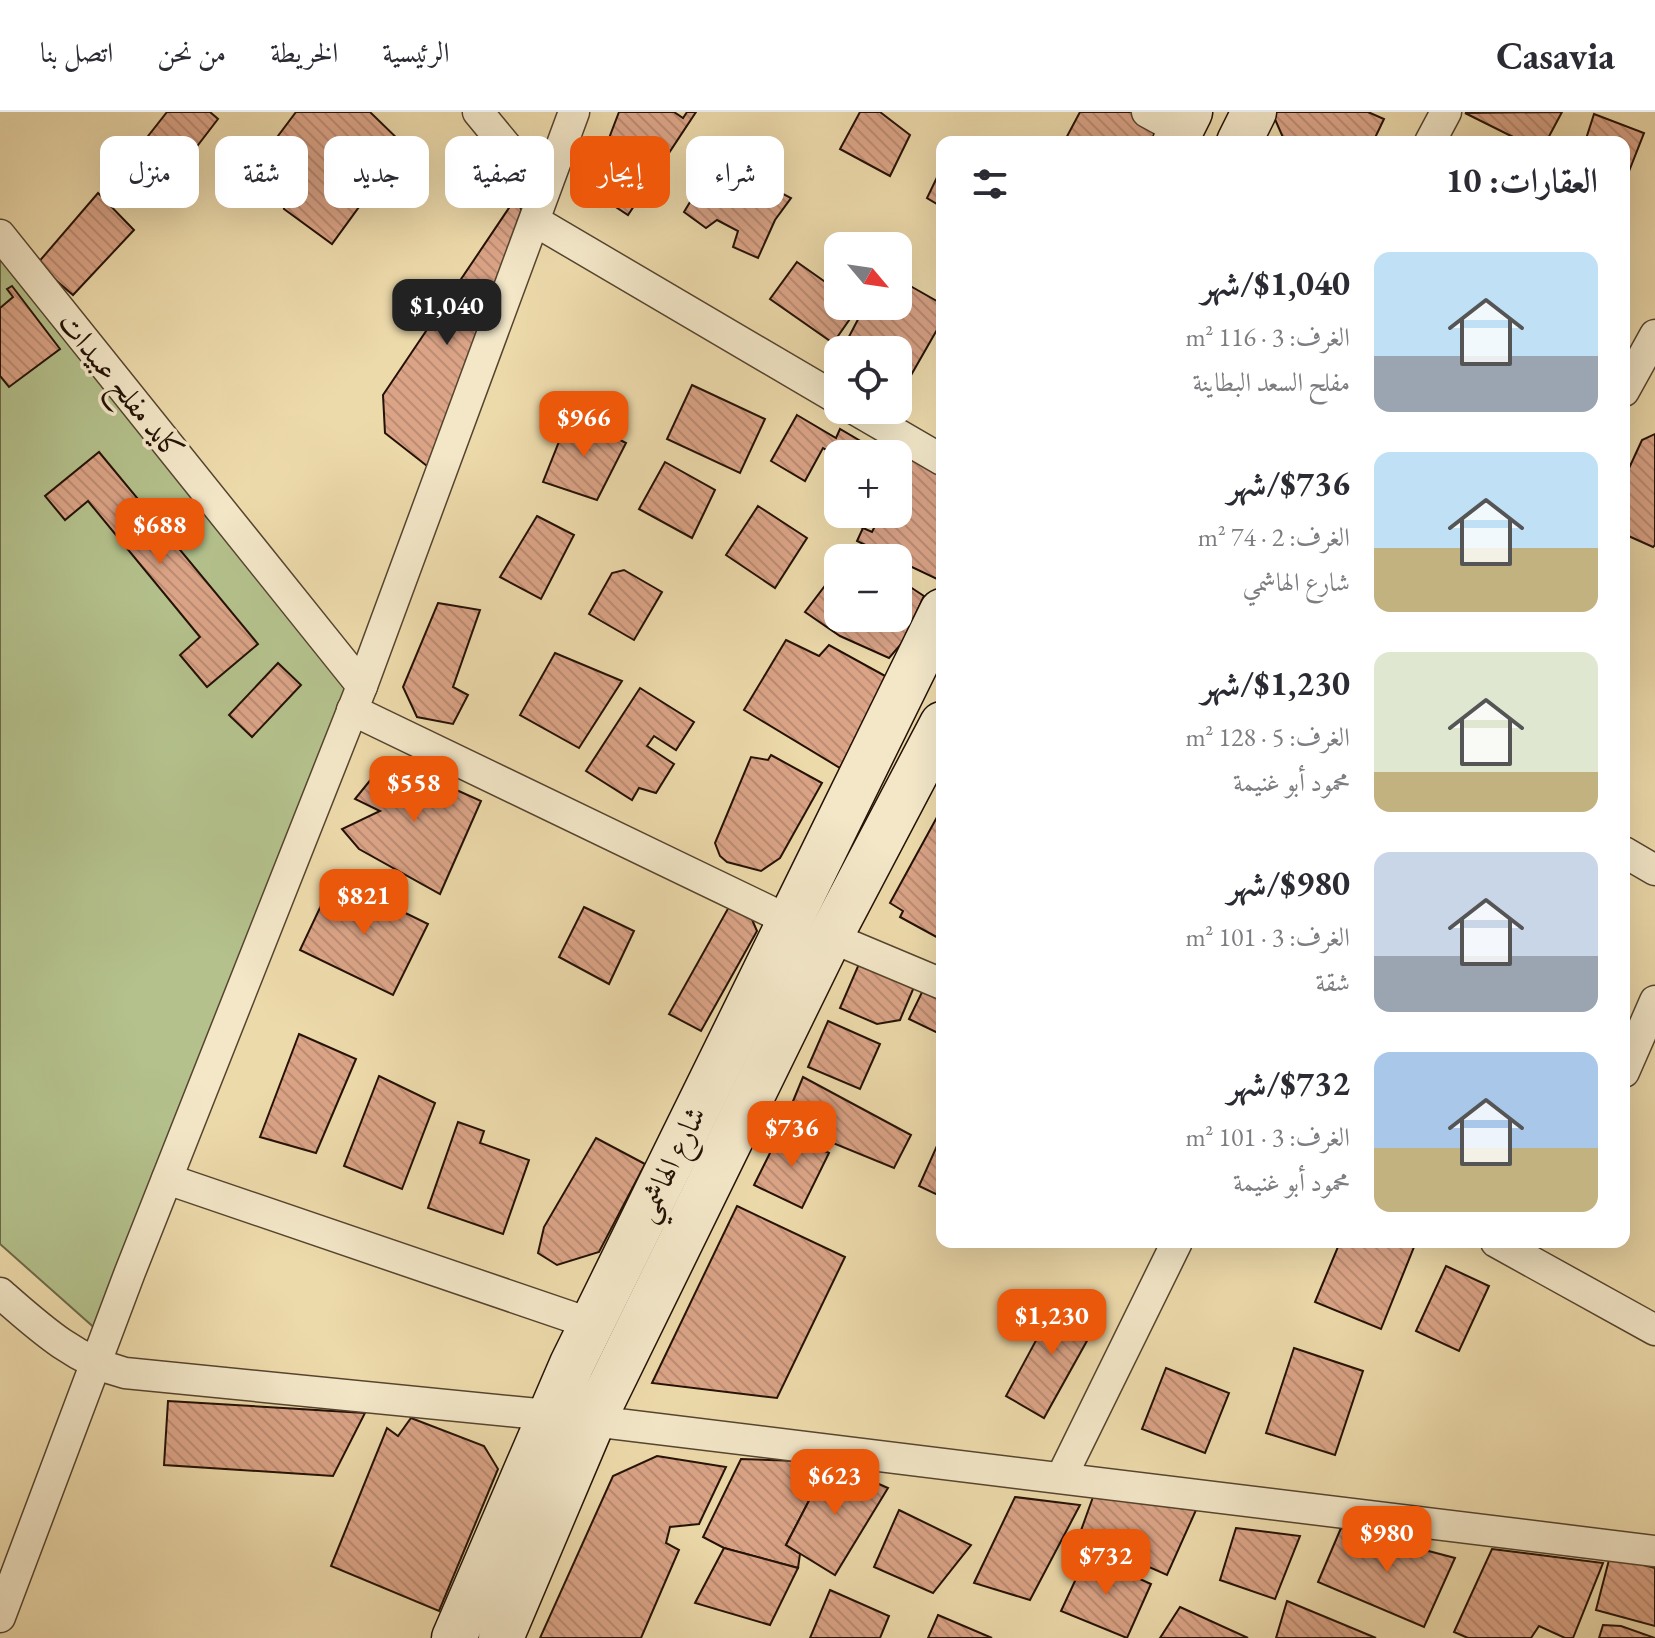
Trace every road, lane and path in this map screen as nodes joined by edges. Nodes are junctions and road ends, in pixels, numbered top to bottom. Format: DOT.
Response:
graph roads {
  1 [pos="478,112"];
  2 [pos="574,112"];
  3 [pos="1254,112"];
  4 [pos="1446,112"];
  5 [pos="498,136"];
  6 [pos="1242,136"];
  7 [pos="1433,136"];
  8 [pos="554,165"];
  9 [pos="539,208"];
  10 [pos="535,221"];
  11 [pos="0,235"];
  12 [pos="1655,335"];
  13 [pos="1634,384"];
  14 [pos="824,391"];
  15 [pos="880,424"];
  16 [pos="936,457"];
  17 [pos="936,623"];
  18 [pos="357,698"];
  19 [pos="936,735"];
  20 [pos="1630,855"];
  21 [pos="1655,870"];
  22 [pos="788,920"];
  23 [pos="830,937"];
  24 [pos="936,981"];
  25 [pos="1655,1001"];
  26 [pos="1630,1058"];
  27 [pos="167,1179"];
  28 [pos="1174,1248"];
  29 [pos="1520,1248"];
  30 [pos="1544,1254"];
  31 [pos="0,1293"];
  32 [pos="592,1324"];
  33 [pos="1655,1330"];
  34 [pos="96,1366"];
  35 [pos="548,1415"];
  36 [pos="593,1421"];
  37 [pos="1062,1476"];
  38 [pos="1655,1551"];
  39 [pos="0,1617"];
  40 [pos="454,1638"];
  41 [pos="501,1638"];
  1 -- 5 [label="street"];
  2 -- 8 [label="street"];
  3 -- 6 [label="main road"];
  4 -- 7 [label="street"];
  9 -- 10 [label="street"];
  10 -- 14 [label="street"];
  10 -- 18 [label="street"];
  11 -- 18 [label="street, كايد مفلح عبيدات"];
  12 -- 13 [label="street"];
  15 -- 16 [label="street"];
  17 -- 22 [label="main road, شارع الهاشمي"];
  18 -- 22 [label="street"];
  18 -- 27 [label="street"];
  19 -- 23 [label="main road, شارع الهاشمي"];
  20 -- 21 [label="street"];
  22 -- 32 [label="main road, شارع الهاشمي"];
  23 -- 24 [label="street"];
  23 -- 36 [label="main road, شارع الهاشمي"];
  25 -- 26 [label="street"];
  27 -- 32 [label="street"];
  27 -- 34 [label="street"];
  28 -- 37 [label="street"];
  29 -- 30 [label="street"];
  30 -- 33 [label="street"];
  31 -- 34 [label="street"];
  32 -- 35 [label="main road, شارع الهاشمي"];
  34 -- 35 [label="street"];
  34 -- 39 [label="street"];
  35 -- 36 [label="main road"];
  35 -- 40 [label="main road, شارع الهاشمي"];
  36 -- 37 [label="street"];
  36 -- 41 [label="main road, شارع الهاشمي"];
  37 -- 38 [label="street"];
}
